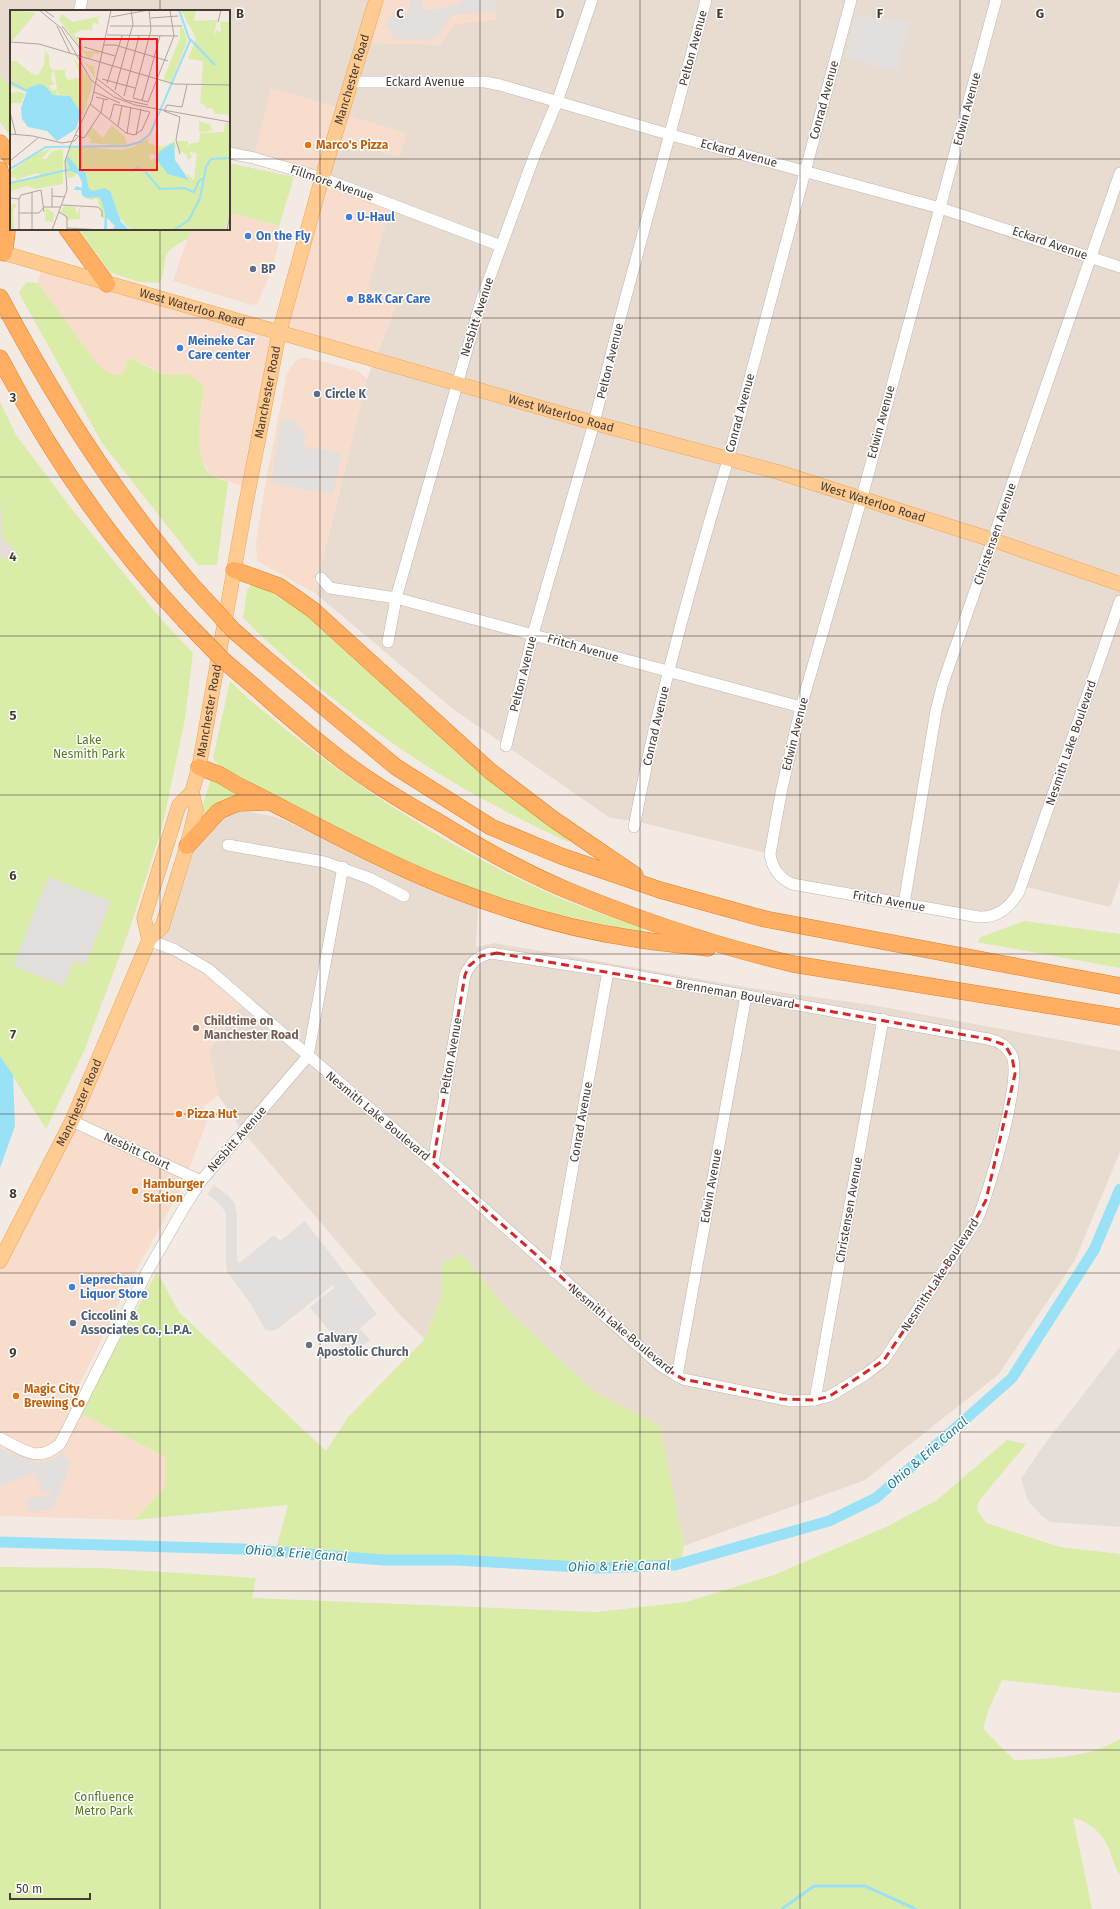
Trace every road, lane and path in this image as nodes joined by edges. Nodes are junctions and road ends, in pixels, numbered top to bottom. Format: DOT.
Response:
graph roads {
  1 [pos="82,0"];
  2 [pos="376,0"];
  3 [pos="592,0"];
  4 [pos="706,0"];
  5 [pos="850,0"];
  6 [pos="996,0"];
  7 [pos="79,10"];
  8 [pos="352,82"];
  9 [pos="557,102"];
  10 [pos="671,135"];
  11 [pos="0,143"];
  12 [pos="230,152"];
  13 [pos="10,156"];
  14 [pos="0,170"];
  15 [pos="804,171"];
  16 [pos="1120,173"];
  17 [pos="322,178"];
  18 [pos="940,208"];
  19 [pos="68,230"];
  20 [pos="501,246"];
  21 [pos="2,252"];
  22 [pos="1091,258"];
  23 [pos="1120,267"];
  24 [pos="107,284"];
  25 [pos="0,297"];
  26 [pos="279,333"];
  27 [pos="0,358"];
  28 [pos="456,384"];
  29 [pos="594,423"];
  30 [pos="728,460"];
  31 [pos="862,497"];
  32 [pos="993,540"];
  33 [pos="234,570"];
  34 [pos="321,578"];
  35 [pos="1120,584"];
  36 [pos="396,598"];
  37 [pos="1120,601"];
  38 [pos="533,634"];
  39 [pos="388,642"];
  40 [pos="669,671"];
  41 [pos="801,707"];
  42 [pos="506,746"];
  43 [pos="199,768"];
  44 [pos="192,792"];
  45 [pos="270,802"];
  46 [pos="634,827"];
  47 [pos="772,844"];
  48 [pos="228,845"];
  49 [pos="187,846"];
  50 [pos="343,867"];
  51 [pos="1022,886"];
  52 [pos="652,888"];
  53 [pos="404,896"];
  54 [pos="904,904"];
  55 [pos="148,940"];
  56 [pos="745,952"];
  57 [pos="481,956"];
  58 [pos="608,972"];
  59 [pos="1120,986"];
  60 [pos="746,996"];
  61 [pos="1120,1017"];
  62 [pos="883,1019"];
  63 [pos="988,1039"];
  64 [pos="308,1056"];
  65 [pos="72,1121"];
  66 [pos="433,1163"];
  67 [pos="201,1181"];
  68 [pos="0,1261"];
  69 [pos="554,1272"];
  70 [pos="676,1376"];
  71 [pos="816,1400"];
  72 [pos="0,1438"];
  1 -- 7 [label="street"];
  2 -- 8 [label="main road, Manchester Road"];
  3 -- 9 [label="street, Nesbitt Avenue"];
  4 -- 10 [label="street, Pelton Avenue"];
  5 -- 15 [label="street, Conrad Avenue"];
  6 -- 18 [label="street, Edwin Avenue"];
  8 -- 9 [label="street, Eckard Avenue"];
  8 -- 17 [label="main road, Manchester Road"];
  9 -- 10 [label="street, Eckard Avenue"];
  9 -- 20 [label="street, Nesbitt Avenue"];
  10 -- 15 [label="street, Eckard Avenue"];
  10 -- 29 [label="street, Pelton Avenue"];
  11 -- 13 [label="highway"];
  12 -- 17 [label="street, Fillmore Avenue"];
  14 -- 21 [label="highway"];
  15 -- 18 [label="street, Eckard Avenue"];
  15 -- 30 [label="street, Conrad Avenue"];
  16 -- 22 [label="street, Christensen Avenue"];
  17 -- 20 [label="street, Fillmore Avenue"];
  17 -- 26 [label="main road, Manchester Road"];
  18 -- 22 [label="street, Eckard Avenue"];
  18 -- 31 [label="street, Edwin Avenue"];
  19 -- 24 [label="highway"];
  20 -- 28 [label="street, Nesbitt Avenue"];
  21 -- 24 [label="main road, West Waterloo Road"];
  22 -- 23 [label="street, Eckard Avenue"];
  22 -- 32 [label="street, Christensen Avenue"];
  24 -- 26 [label="main road, West Waterloo Road"];
  25 -- 52 [label="highway, bridge"];
  26 -- 28 [label="main road, West Waterloo Road"];
  26 -- 33 [label="main road, Manchester Road"];
  27 -- 56 [label="highway, bridge"];
  28 -- 29 [label="main road, West Waterloo Road"];
  28 -- 36 [label="street, Nesbitt Avenue"];
  29 -- 30 [label="main road, West Waterloo Road"];
  29 -- 38 [label="street, Pelton Avenue"];
  30 -- 31 [label="main road, West Waterloo Road"];
  30 -- 40 [label="street, Conrad Avenue"];
  31 -- 32 [label="main road, West Waterloo Road"];
  31 -- 41 [label="street, Edwin Avenue"];
  32 -- 35 [label="main road, West Waterloo Road"];
  32 -- 54 [label="street, Christensen Avenue"];
  33 -- 43 [label="main road, Manchester Road"];
  33 -- 52 [label="highway"];
  34 -- 36 [label="street, Fritch Avenue"];
  36 -- 38 [label="street, Fritch Avenue"];
  36 -- 39 [label="street, Nesbitt Avenue"];
  37 -- 51 [label="street, Nesmith Lake Boulevard"];
  38 -- 40 [label="street, Fritch Avenue"];
  38 -- 42 [label="street, Pelton Avenue"];
  40 -- 41 [label="street, Fritch Avenue"];
  40 -- 46 [label="street, Conrad Avenue"];
  41 -- 47 [label="street, Edwin Avenue"];
  43 -- 44 [label="main road, Manchester Road"];
  43 -- 45 [label="highway"];
  44 -- 49 [label="main road, Manchester Road"];
  44 -- 55 [label="main road, Manchester Road"];
  45 -- 49 [label="highway"];
  45 -- 56 [label="highway"];
  47 -- 54 [label="street, Fritch Avenue"];
  48 -- 50 [label="street"];
  49 -- 55 [label="main road, Manchester Road"];
  50 -- 53 [label="street"];
  50 -- 64 [label="street"];
  51 -- 54 [label="street, Fritch Avenue"];
  52 -- 59 [label="highway"];
  55 -- 64 [label="street, Nesmith Lake Boulevard"];
  55 -- 65 [label="main road, Manchester Road"];
  56 -- 61 [label="highway"];
  57 -- 58 [label="street, Brenneman Boulevard"];
  57 -- 66 [label="street, Pelton Avenue"];
  58 -- 60 [label="street, Brenneman Boulevard"];
  58 -- 69 [label="street, Conrad Avenue"];
  60 -- 62 [label="street, Brenneman Boulevard"];
  60 -- 70 [label="street, Edwin Avenue"];
  62 -- 63 [label="street, Brenneman Boulevard"];
  62 -- 71 [label="street, Christensen Avenue"];
  63 -- 71 [label="street, Nesmith Lake Boulevard"];
  64 -- 66 [label="street, Nesmith Lake Boulevard"];
  64 -- 67 [label="street, Nesbitt Avenue"];
  65 -- 67 [label="street, Nesbitt Court"];
  65 -- 68 [label="main road, Manchester Road"];
  66 -- 69 [label="street, Nesmith Lake Boulevard"];
  67 -- 72 [label="street, Nesbitt Avenue"];
  69 -- 70 [label="street, Nesmith Lake Boulevard"];
  70 -- 71 [label="street, Nesmith Lake Boulevard"];
}
